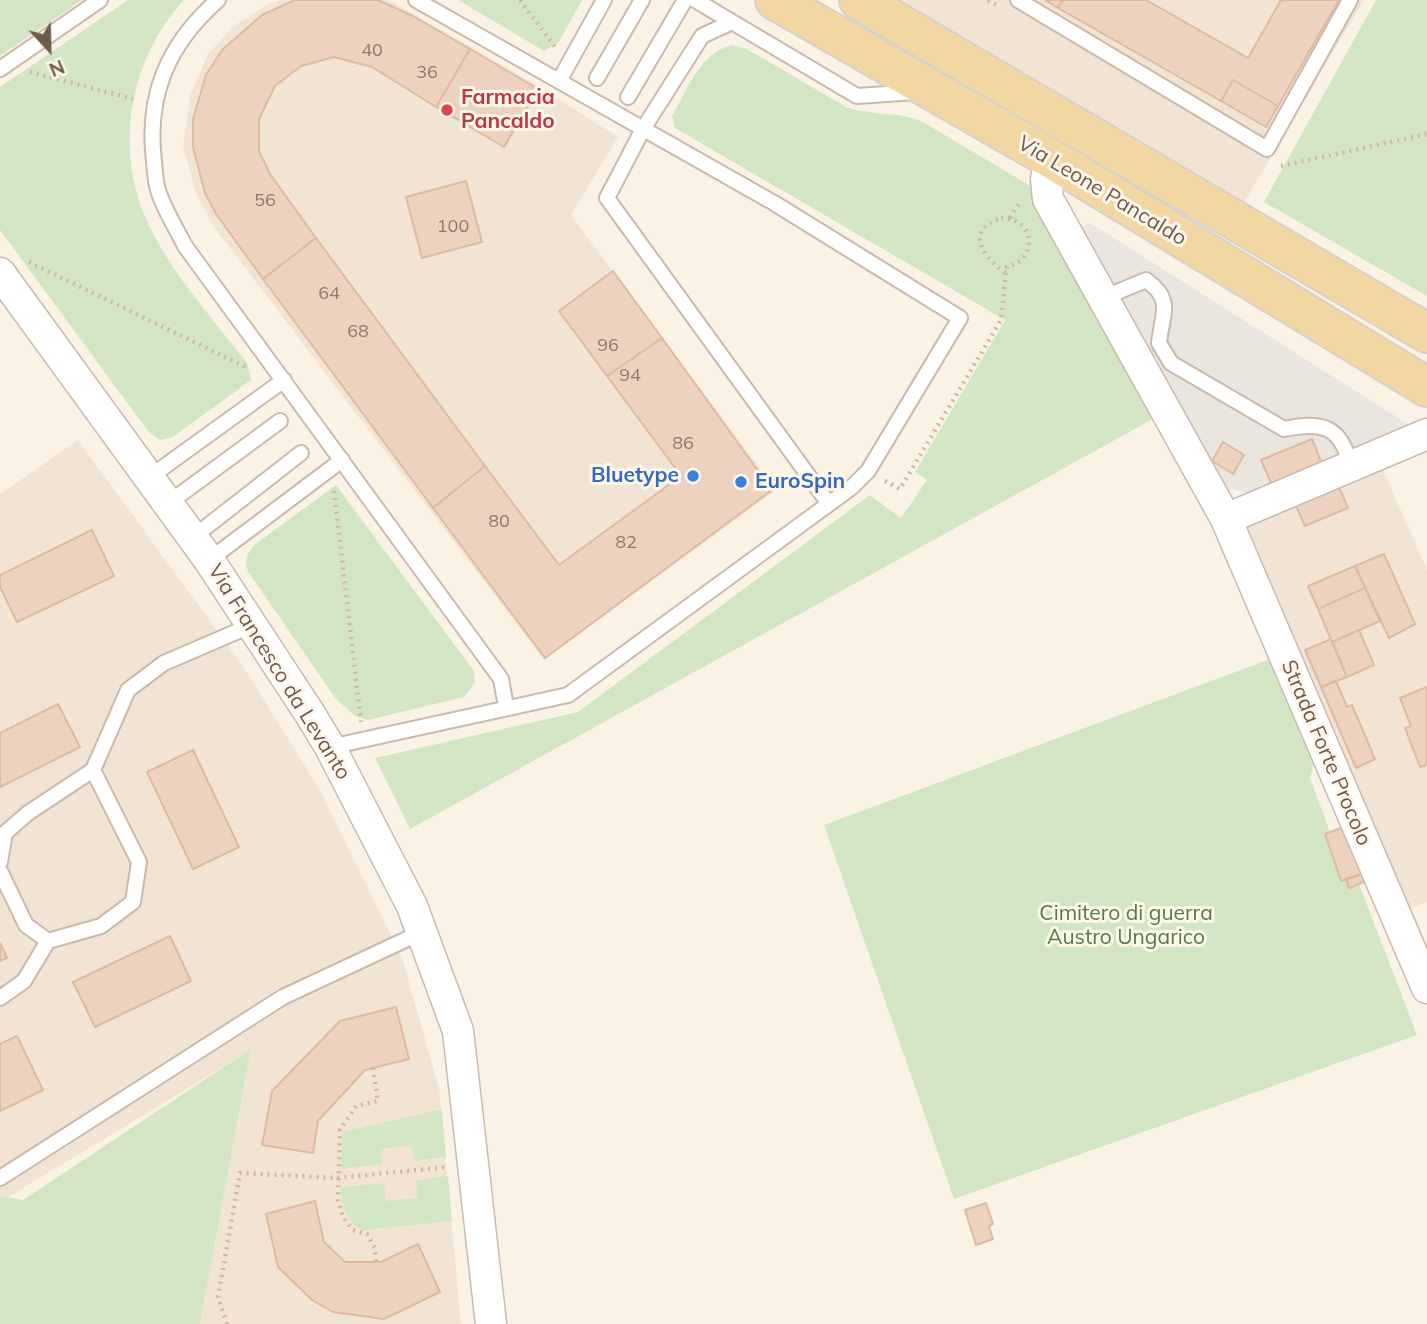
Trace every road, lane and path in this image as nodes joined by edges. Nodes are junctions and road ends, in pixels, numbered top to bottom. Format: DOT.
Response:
graph roads {
  1 [pos="100,0"];
  2 [pos="218,0"];
  3 [pos="416,0"];
  4 [pos="520,0"];
  5 [pos="604,0"];
  6 [pos="642,0"];
  7 [pos="685,0"];
  8 [pos="695,0"];
  9 [pos="775,0"];
  10 [pos="859,0"];
  11 [pos="1018,0"];
  12 [pos="1350,0"];
  13 [pos="732,22"];
  14 [pos="555,48"];
  15 [pos="2,67"];
  16 [pos="597,78"];
  17 [pos="559,81"];
  18 [pos="929,91"];
  19 [pos="628,97"];
  20 [pos="155,104"];
  21 [pos="642,129"];
  22 [pos="1427,134"];
  23 [pos="1281,155"];
  24 [pos="1050,158"];
  25 [pos="12,267"];
  26 [pos="1006,273"];
  27 [pos="1103,298"];
  28 [pos="1427,333"];
  29 [pos="284,380"];
  30 [pos="1427,387"];
  31 [pos="280,421"];
  32 [pos="1427,434"];
  33 [pos="301,453"];
  34 [pos="341,460"];
  35 [pos="1351,468"];
  36 [pos="868,471"];
  37 [pos="147,479"];
  38 [pos="829,504"];
  39 [pos="166,505"];
  40 [pos="1226,519"];
  41 [pos="200,549"];
  42 [pos="250,626"];
  43 [pos="506,707"];
  44 [pos="363,739"];
  45 [pos="330,747"];
  46 [pos="93,770"];
  47 [pos="0,862"];
  48 [pos="0,871"];
  49 [pos="422,932"];
  50 [pos="48,941"];
  51 [pos="1427,988"];
  52 [pos="0,998"];
  53 [pos="373,1068"];
  54 [pos="451,1166"];
  55 [pos="0,1178"];
  56 [pos="337,1178"];
  57 [pos="376,1262"];
  58 [pos="227,1324"];
  59 [pos="491,1324"];
  1 -- 15 [label="lane"];
  2 -- 20 [label="lane"];
  3 -- 17 [label="lane"];
  4 -- 14 [label="path"];
  5 -- 17 [label="lane"];
  6 -- 16 [label="lane"];
  7 -- 19 [label="lane"];
  8 -- 13 [label="lane"];
  9 -- 18 [label="main road, Via Leone Pancaldo"];
  10 -- 28 [label="main road, Via Leone Pancaldo"];
  11 -- 12 [label="lane"];
  13 -- 18 [label="lane"];
  13 -- 21 [label="lane"];
  15 -- 20 [label="path"];
  17 -- 21 [label="lane"];
  18 -- 24 [label="main road, Via Leone Pancaldo"];
  20 -- 29 [label="lane"];
  21 -- 36 [label="lane"];
  21 -- 38 [label="lane"];
  22 -- 23 [label="path"];
  24 -- 27 [label="street, Strada Forte Procolo"];
  24 -- 30 [label="main road, Via Leone Pancaldo"];
  25 -- 29 [label="path"];
  25 -- 37 [label="street, Via Francesco da Levanto"];
  26 -- 26 [label="path"];
  26 -- 36 [label="path"];
  27 -- 35 [label="lane"];
  27 -- 40 [label="street, Strada Forte Procolo"];
  29 -- 34 [label="lane"];
  29 -- 37 [label="lane"];
  31 -- 39 [label="lane"];
  32 -- 35 [label="street"];
  33 -- 41 [label="lane"];
  34 -- 41 [label="lane"];
  34 -- 43 [label="lane"];
  34 -- 44 [label="path"];
  35 -- 40 [label="street"];
  36 -- 38 [label="lane"];
  37 -- 39 [label="street, Via Francesco da Levanto"];
  38 -- 43 [label="lane"];
  39 -- 41 [label="street, Via Francesco da Levanto"];
  40 -- 51 [label="street, Strada Forte Procolo"];
  41 -- 42 [label="street, Via Francesco da Levanto"];
  42 -- 45 [label="street, Via Francesco da Levanto"];
  42 -- 46 [label="lane"];
  43 -- 44 [label="lane"];
  44 -- 45 [label="lane"];
  45 -- 49 [label="street, Via Francesco da Levanto"];
  46 -- 47 [label="lane"];
  46 -- 50 [label="lane"];
  48 -- 50 [label="lane"];
  49 -- 55 [label="lane"];
  49 -- 59 [label="street, Via Francesco da Levanto"];
  50 -- 52 [label="lane"];
  53 -- 56 [label="path"];
  54 -- 56 [label="path"];
  56 -- 57 [label="path"];
  56 -- 58 [label="path"];
}
